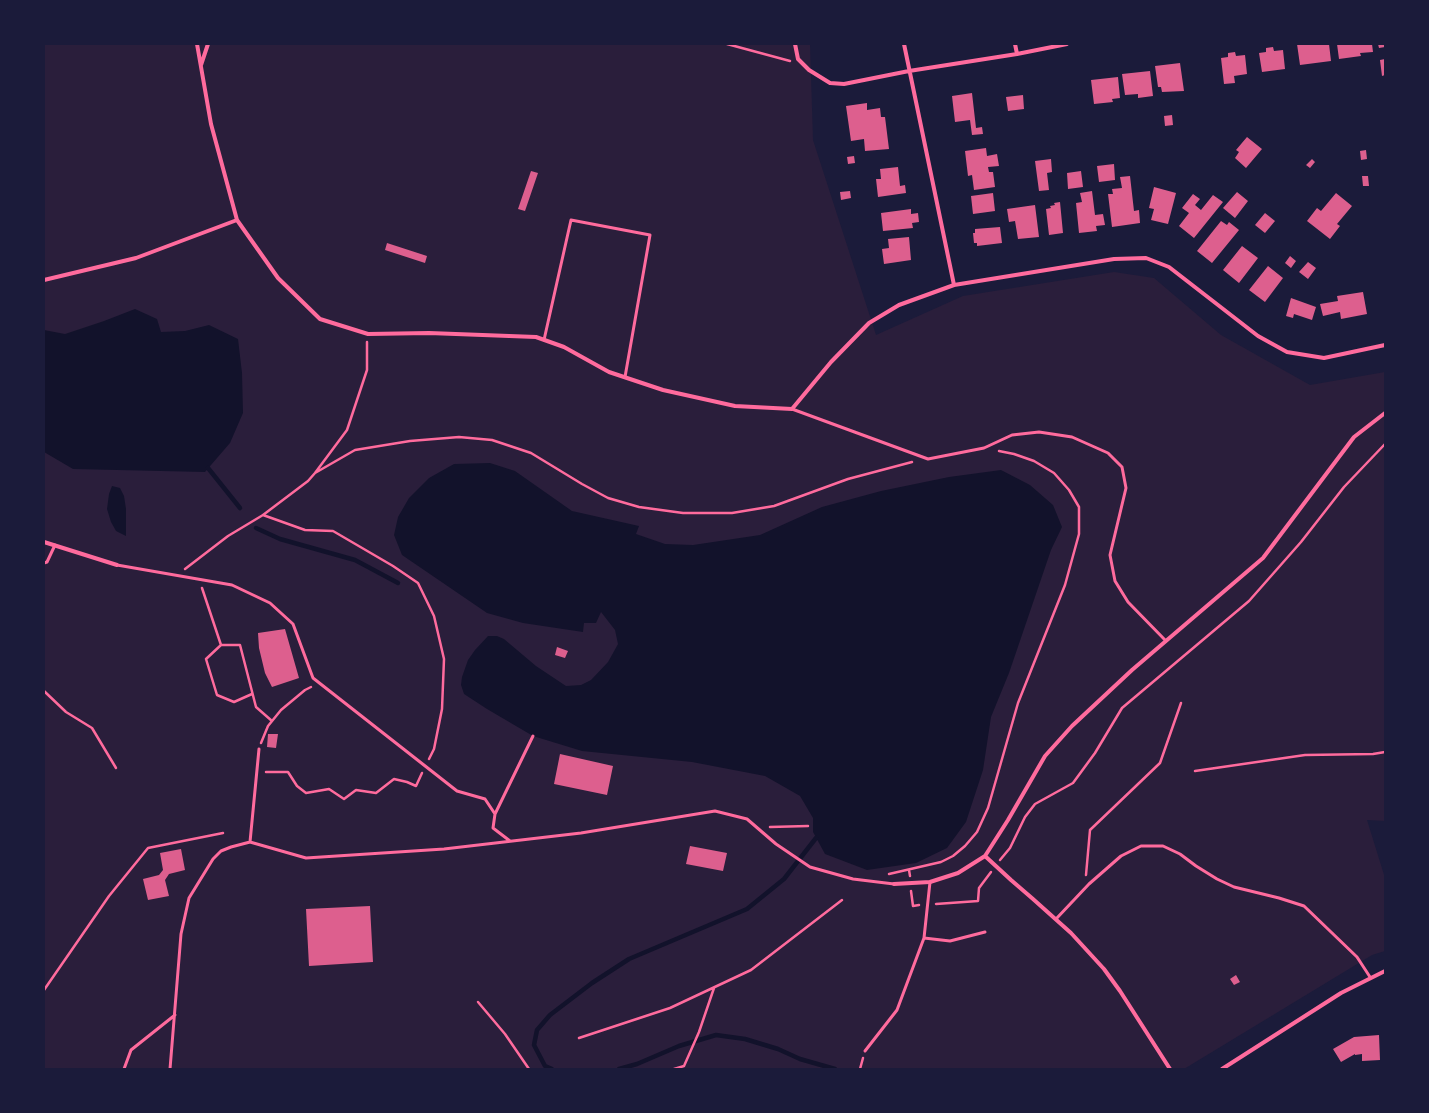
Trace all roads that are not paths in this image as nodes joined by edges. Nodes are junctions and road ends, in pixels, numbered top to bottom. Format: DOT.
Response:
graph roads {
  1 [pos="197,44"];
  2 [pos="208,44"];
  3 [pos="795,44"];
  4 [pos="904,44"];
  5 [pos="1015,44"];
  6 [pos="1067,44"];
  7 [pos="1017,54"];
  8 [pos="201,65"];
  9 [pos="909,71"];
  10 [pos="237,220"];
  11 [pos="44,280"];
  12 [pos="954,285"];
  13 [pos="544,340"];
  14 [pos="1385,345"];
  15 [pos="624,377"];
  16 [pos="792,409"];
  17 [pos="1385,413"];
  18 [pos="44,542"];
  19 [pos="55,545"];
  20 [pos="44,563"];
  21 [pos="117,565"];
  22 [pos="1166,641"];
  23 [pos="533,736"];
  24 [pos="259,749"];
  25 [pos="495,814"];
  26 [pos="510,841"];
  27 [pos="250,842"];
  28 [pos="985,856"];
  29 [pos="930,882"];
  30 [pos="894,884"];
  31 [pos="1056,919"];
  32 [pos="985,932"];
  33 [pos="924,938"];
  34 [pos="1385,971"];
  35 [pos="1370,978"];
  36 [pos="175,1015"];
  37 [pos="865,1051"];
  38 [pos="124,1069"];
  39 [pos="170,1069"];
  40 [pos="1170,1069"];
  41 [pos="1222,1069"];
  1 -- 8 [label="street"];
  2 -- 8 [label="street"];
  3 -- 9 [label="street"];
  4 -- 9 [label="street"];
  5 -- 7 [label="street"];
  6 -- 7 [label="street"];
  7 -- 9 [label="street"];
  8 -- 10 [label="street"];
  9 -- 12 [label="street"];
  10 -- 11 [label="street"];
  10 -- 13 [label="street"];
  12 -- 14 [label="street"];
  12 -- 16 [label="street"];
  13 -- 15 [label="street"];
  13 -- 15 [label="lane"];
  15 -- 16 [label="street"];
  16 -- 22 [label="lane"];
  17 -- 22 [label="street"];
  18 -- 19 [label="street"];
  19 -- 20 [label="lane"];
  19 -- 21 [label="street"];
  21 -- 25 [label="lane"];
  22 -- 28 [label="street"];
  23 -- 25 [label="lane"];
  24 -- 27 [label="lane"];
  25 -- 26 [label="lane"];
  26 -- 27 [label="lane"];
  26 -- 30 [label="lane"];
  27 -- 36 [label="lane"];
  28 -- 29 [label="street"];
  28 -- 31 [label="street"];
  29 -- 30 [label="street"];
  29 -- 33 [label="lane"];
  31 -- 35 [label="lane"];
  31 -- 40 [label="street"];
  32 -- 33 [label="lane"];
  33 -- 37 [label="lane"];
  34 -- 35 [label="street"];
  35 -- 41 [label="street"];
  36 -- 38 [label="lane"];
  36 -- 39 [label="lane"];
}
